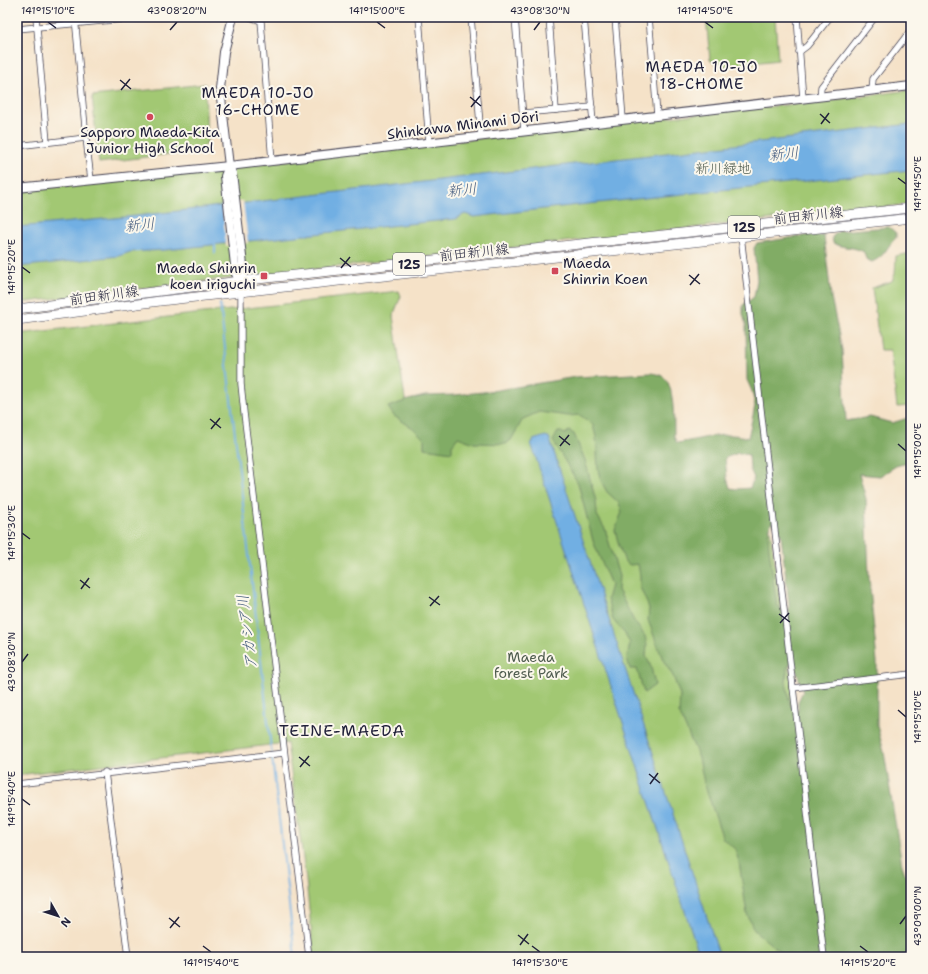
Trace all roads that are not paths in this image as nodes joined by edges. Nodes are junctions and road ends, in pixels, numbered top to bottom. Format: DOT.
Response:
graph roads {
  1 [pos="36,17"];
  2 [pos="75,17"];
  3 [pos="145,17"];
  4 [pos="233,17"];
  5 [pos="250,17"];
  6 [pos="419,17"];
  7 [pos="471,17"];
  8 [pos="515,17"];
  9 [pos="549,17"];
  10 [pos="584,17"];
  11 [pos="615,17"];
  12 [pos="649,17"];
  13 [pos="797,17"];
  14 [pos="830,17"];
  15 [pos="875,17"];
  16 [pos="114,18"];
  17 [pos="76,24"];
  18 [pos="37,27"];
  19 [pos="17,29"];
  20 [pos="911,30"];
  21 [pos="800,52"];
  22 [pos="911,86"];
  23 [pos="872,91"];
  24 [pos="820,97"];
  25 [pos="803,100"];
  26 [pos="592,107"];
  27 [pos="556,110"];
  28 [pos="522,113"];
  29 [pos="657,115"];
  30 [pos="623,119"];
  31 [pos="593,123"];
  32 [pos="524,131"];
  33 [pos="481,136"];
  34 [pos="86,138"];
  35 [pos="47,142"];
  36 [pos="429,142"];
  37 [pos="17,146"];
  38 [pos="272,161"];
  39 [pos="229,166"];
  40 [pos="91,180"];
  41 [pos="17,188"];
  42 [pos="911,208"];
  43 [pos="911,218"];
  44 [pos="740,227"];
  45 [pos="741,237"];
  46 [pos="240,276"];
  47 [pos="241,292"];
  48 [pos="17,309"];
  49 [pos="17,320"];
  50 [pos="911,674"];
  51 [pos="793,688"];
  52 [pos="282,753"];
  53 [pos="105,772"];
  54 [pos="17,784"];
  55 [pos="128,957"];
  56 [pos="309,957"];
  57 [pos="824,957"];
  1 -- 18 [label="street"];
  2 -- 17 [label="street"];
  3 -- 16 [label="street"];
  4 -- 39 [label="street"];
  5 -- 38 [label="street"];
  6 -- 36 [label="street"];
  7 -- 33 [label="street"];
  8 -- 28 [label="street"];
  9 -- 27 [label="street"];
  10 -- 26 [label="street"];
  11 -- 30 [label="street"];
  12 -- 29 [label="street"];
  13 -- 21 [label="street"];
  14 -- 21 [label="street"];
  15 -- 24 [label="street"];
  16 -- 17 [label="street"];
  17 -- 18 [label="street"];
  17 -- 34 [label="street"];
  18 -- 19 [label="street"];
  18 -- 35 [label="street"];
  20 -- 23 [label="street"];
  21 -- 25 [label="street"];
  22 -- 23 [label="street, Shinkawa Minami Dōri"];
  23 -- 24 [label="street, Shinkawa Minami Dōri"];
  24 -- 25 [label="street, Shinkawa Minami Dōri"];
  25 -- 29 [label="street, Shinkawa Minami Dōri"];
  26 -- 27 [label="street"];
  26 -- 31 [label="street"];
  27 -- 28 [label="street"];
  28 -- 32 [label="street"];
  29 -- 30 [label="street, Shinkawa Minami Dōri"];
  30 -- 31 [label="street, Shinkawa Minami Dōri"];
  31 -- 32 [label="street, Shinkawa Minami Dōri"];
  32 -- 33 [label="street, Shinkawa Minami Dōri"];
  33 -- 36 [label="street, Shinkawa Minami Dōri"];
  34 -- 35 [label="street"];
  34 -- 40 [label="street"];
  35 -- 37 [label="street"];
  36 -- 38 [label="street, Shinkawa Minami Dōri"];
  38 -- 39 [label="street, Shinkawa Minami Dōri"];
  39 -- 40 [label="street, Shinkawa Minami Dōri"];
  39 -- 46 [label="street"];
  40 -- 41 [label="street, Shinkawa Minami Dōri"];
  42 -- 44 [label="main road, 前田新川線 / 125"];
  43 -- 45 [label="main road, 前田新川線 / 125"];
  44 -- 45 [label="street"];
  44 -- 46 [label="main road, 前田新川線 / 125"];
  45 -- 47 [label="main road, 前田新川線 / 125"];
  45 -- 51 [label="street"];
  46 -- 47 [label="street"];
  46 -- 48 [label="main road, 前田新川線 / 125"];
  47 -- 49 [label="main road, 前田新川線 / 125"];
  47 -- 52 [label="street"];
  50 -- 51 [label="street"];
  51 -- 57 [label="street"];
  52 -- 53 [label="street"];
  52 -- 56 [label="street"];
  53 -- 54 [label="street"];
  53 -- 55 [label="street"];
}
